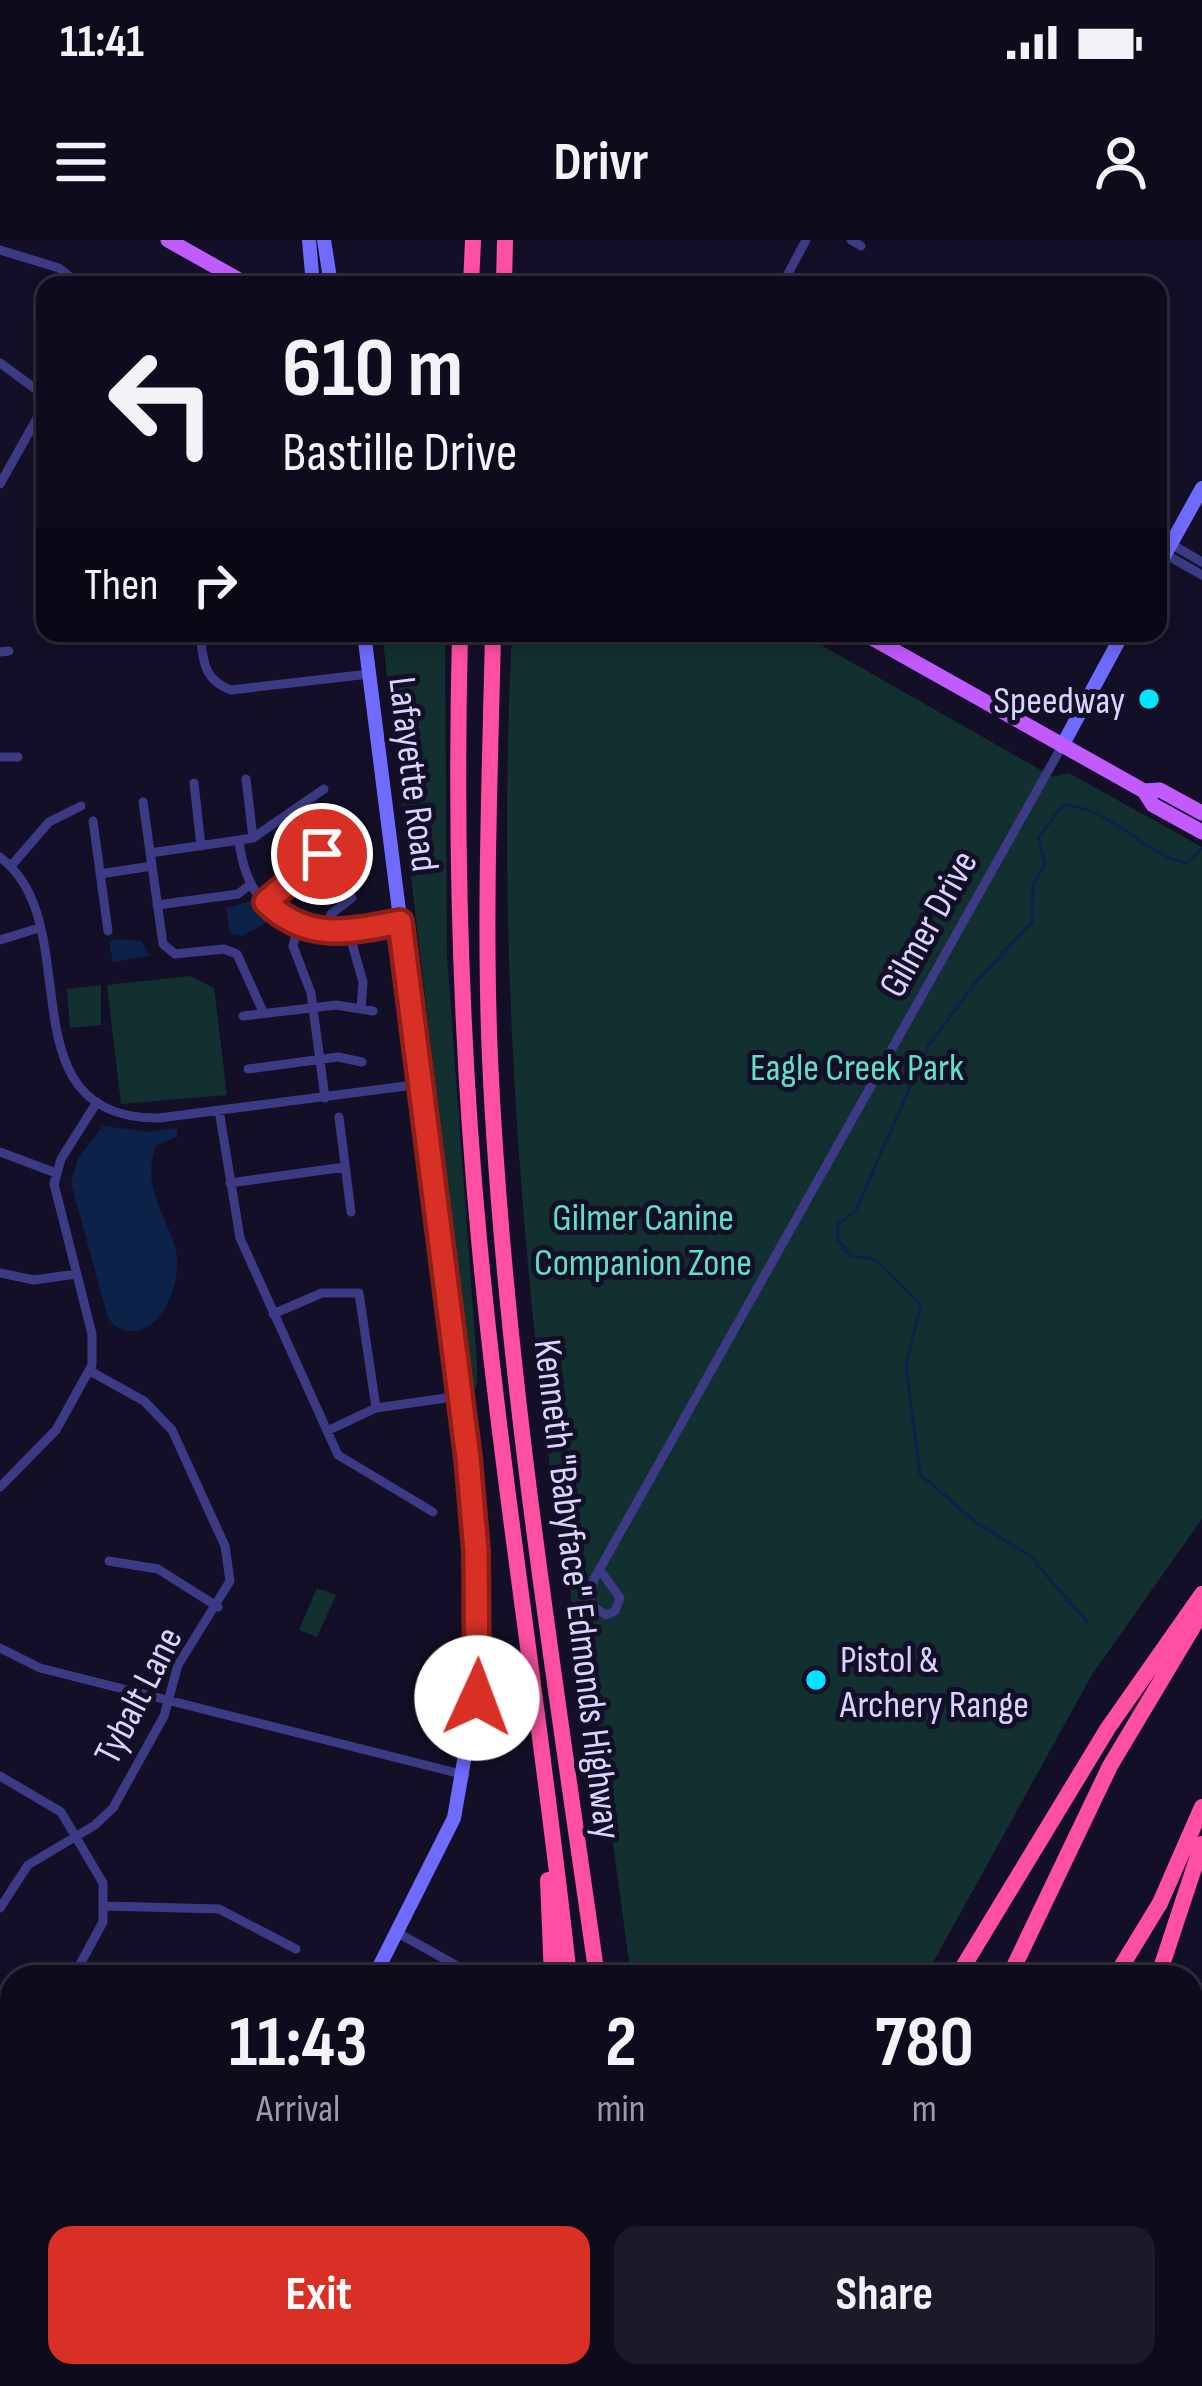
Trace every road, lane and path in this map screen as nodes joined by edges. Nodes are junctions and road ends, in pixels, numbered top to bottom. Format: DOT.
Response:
graph roads {
  1 [pos="168,240"];
  2 [pos="309,240"];
  3 [pos="323,240"];
  4 [pos="473,240"];
  5 [pos="506,240"];
  6 [pos="806,240"];
  7 [pos="0,250"];
  8 [pos="69,276"];
  9 [pos="232,276"];
  10 [pos="312,276"];
  11 [pos="329,276"];
  12 [pos="471,276"];
  13 [pos="504,276"];
  14 [pos="787,276"];
  15 [pos="0,362"];
  16 [pos="36,392"];
  17 [pos="36,417"];
  18 [pos="0,484"];
  19 [pos="1202,488"];
  20 [pos="1167,551"];
  21 [pos="1167,555"];
  22 [pos="1167,556"];
  23 [pos="1202,562"];
  24 [pos="1202,575"];
  25 [pos="201,642"];
  26 [pos="365,642"];
  27 [pos="460,642"];
  28 [pos="494,642"];
  29 [pos="879,642"];
  30 [pos="1118,642"];
  31 [pos="369,674"];
  32 [pos="1062,746"];
  33 [pos="0,758"];
  34 [pos="18,758"];
  35 [pos="246,779"];
  36 [pos="194,783"];
  37 [pos="324,789"];
  38 [pos="1144,790"];
  39 [pos="143,802"];
  40 [pos="82,806"];
  41 [pos="1202,813"];
  42 [pos="93,821"];
  43 [pos="350,831"];
  44 [pos="1202,832"];
  45 [pos="253,838"];
  46 [pos="239,841"];
  47 [pos="201,846"];
  48 [pos="150,853"];
  49 [pos="0,857"];
  50 [pos="10,866"];
  51 [pos="152,866"];
  52 [pos="100,874"];
  53 [pos="251,884"];
  54 [pos="264,898"];
  55 [pos="352,898"];
  56 [pos="157,905"];
  57 [pos="400,922"];
  58 [pos="298,926"];
  59 [pos="39,928"];
  60 [pos="108,931"];
  61 [pos="327,933"];
  62 [pos="349,933"];
  63 [pos="0,940"];
  64 [pos="314,1007"];
  65 [pos="263,1014"];
  66 [pos="243,1016"];
  67 [pos="320,1059"];
  68 [pos="362,1062"];
  69 [pos="248,1069"];
  70 [pos="421,1084"];
  71 [pos="325,1098"];
  72 [pos="97,1102"];
  73 [pos="219,1111"];
  74 [pos="338,1117"];
  75 [pos="0,1152"];
  76 [pos="344,1167"];
  77 [pos="56,1173"];
  78 [pos="230,1183"];
  79 [pos="351,1212"];
  80 [pos="0,1273"];
  81 [pos="76,1274"];
  82 [pos="273,1314"];
  83 [pos="90,1371"];
  84 [pos="460,1396"];
  85 [pos="376,1408"];
  86 [pos="327,1431"];
  87 [pos="0,1487"];
  88 [pos="433,1512"];
  89 [pos="110,1561"];
  90 [pos="600,1570"];
  91 [pos="1202,1594"];
  92 [pos="218,1607"];
  93 [pos="1202,1612"];
  94 [pos="0,1648"];
  95 [pos="168,1700"];
  96 [pos="539,1741"];
  97 [pos="465,1775"];
  98 [pos="0,1776"];
  99 [pos="1202,1807"];
  100 [pos="77,1836"];
  101 [pos="1202,1844"];
  102 [pos="106,1906"];
  103 [pos="0,1908"];
  104 [pos="398,1933"];
  105 [pos="296,1949"];
  106 [pos="79,1965"];
  107 [pos="381,1965"];
  108 [pos="455,1965"];
  109 [pos="551,1965"];
  110 [pos="567,1965"];
  111 [pos="595,1965"];
  112 [pos="964,1965"];
  113 [pos="1015,1965"];
  114 [pos="1121,1965"];
  115 [pos="1161,1965"];
  1 -- 9 [label="main road"];
  2 -- 10 [label="main road"];
  3 -- 11 [label="main road"];
  4 -- 12 [label="highway"];
  5 -- 13 [label="highway"];
  6 -- 14 [label="street"];
  7 -- 8 [label="street"];
  15 -- 16 [label="street"];
  17 -- 18 [label="street"];
  19 -- 20 [label="main road"];
  21 -- 23 [label="street"];
  22 -- 24 [label="street"];
  25 -- 31 [label="street"];
  26 -- 31 [label="main road, Lafayette Road"];
  27 -- 96 [label="highway, Kenneth \"Babyface\" Edmonds Highway"];
  28 -- 111 [label="highway, Kenneth \"Babyface\" Edmonds Highway"];
  29 -- 32 [label="main road"];
  30 -- 32 [label="main road"];
  31 -- 57 [label="main road, Lafayette Road"];
  32 -- 38 [label="main road"];
  32 -- 90 [label="street, Gilmer Drive"];
  33 -- 34 [label="street"];
  35 -- 45 [label="street"];
  36 -- 47 [label="street"];
  37 -- 45 [label="street"];
  38 -- 41 [label="main road"];
  38 -- 44 [label="main road"];
  39 -- 48 [label="street"];
  40 -- 50 [label="street"];
  42 -- 52 [label="street"];
  43 -- 54 [label="street"];
  45 -- 46 [label="street"];
  46 -- 47 [label="street"];
  46 -- 53 [label="street"];
  47 -- 48 [label="street"];
  48 -- 51 [label="street"];
  49 -- 50 [label="street"];
  50 -- 59 [label="street"];
  51 -- 52 [label="street"];
  51 -- 56 [label="street"];
  52 -- 60 [label="street"];
  53 -- 54 [label="street"];
  53 -- 56 [label="street"];
  54 -- 58 [label="street"];
  55 -- 61 [label="street"];
  56 -- 65 [label="street"];
  57 -- 62 [label="street"];
  57 -- 70 [label="main road, Lafayette Road"];
  58 -- 61 [label="street"];
  58 -- 64 [label="street"];
  59 -- 63 [label="street"];
  59 -- 72 [label="street"];
  61 -- 62 [label="street"];
  62 -- 64 [label="street"];
  64 -- 65 [label="street"];
  64 -- 67 [label="street"];
  65 -- 66 [label="street"];
  67 -- 68 [label="street"];
  67 -- 69 [label="street"];
  67 -- 71 [label="street"];
  70 -- 71 [label="street"];
  70 -- 84 [label="main road, Lafayette Road"];
  71 -- 73 [label="street"];
  72 -- 73 [label="street"];
  72 -- 77 [label="street"];
  73 -- 78 [label="street"];
  74 -- 76 [label="street"];
  75 -- 77 [label="street"];
  76 -- 78 [label="street"];
  76 -- 79 [label="street"];
  77 -- 81 [label="street"];
  78 -- 82 [label="street"];
  80 -- 81 [label="street"];
  81 -- 83 [label="street"];
  82 -- 85 [label="street"];
  82 -- 86 [label="street"];
  83 -- 87 [label="street"];
  83 -- 92 [label="street, Tybalt Lane"];
  84 -- 85 [label="street"];
  84 -- 97 [label="main road, Lafayette Road"];
  85 -- 86 [label="street"];
  86 -- 88 [label="street"];
  89 -- 92 [label="street"];
  90 -- 90 [label="street"];
  91 -- 112 [label="highway"];
  92 -- 95 [label="street, Tybalt Lane"];
  93 -- 113 [label="highway"];
  94 -- 95 [label="street"];
  95 -- 97 [label="street"];
  95 -- 100 [label="street, Tybalt Lane"];
  96 -- 109 [label="highway"];
  96 -- 110 [label="highway, Kenneth \"Babyface\" Edmonds Highway"];
  97 -- 104 [label="main road, Lafayette Road"];
  98 -- 100 [label="street"];
  99 -- 114 [label="highway"];
  100 -- 102 [label="street"];
  100 -- 103 [label="street, Tybalt Lane"];
  101 -- 115 [label="highway"];
  102 -- 105 [label="street"];
  102 -- 106 [label="street"];
  104 -- 107 [label="main road, Lafayette Road"];
  104 -- 108 [label="street"];
}
